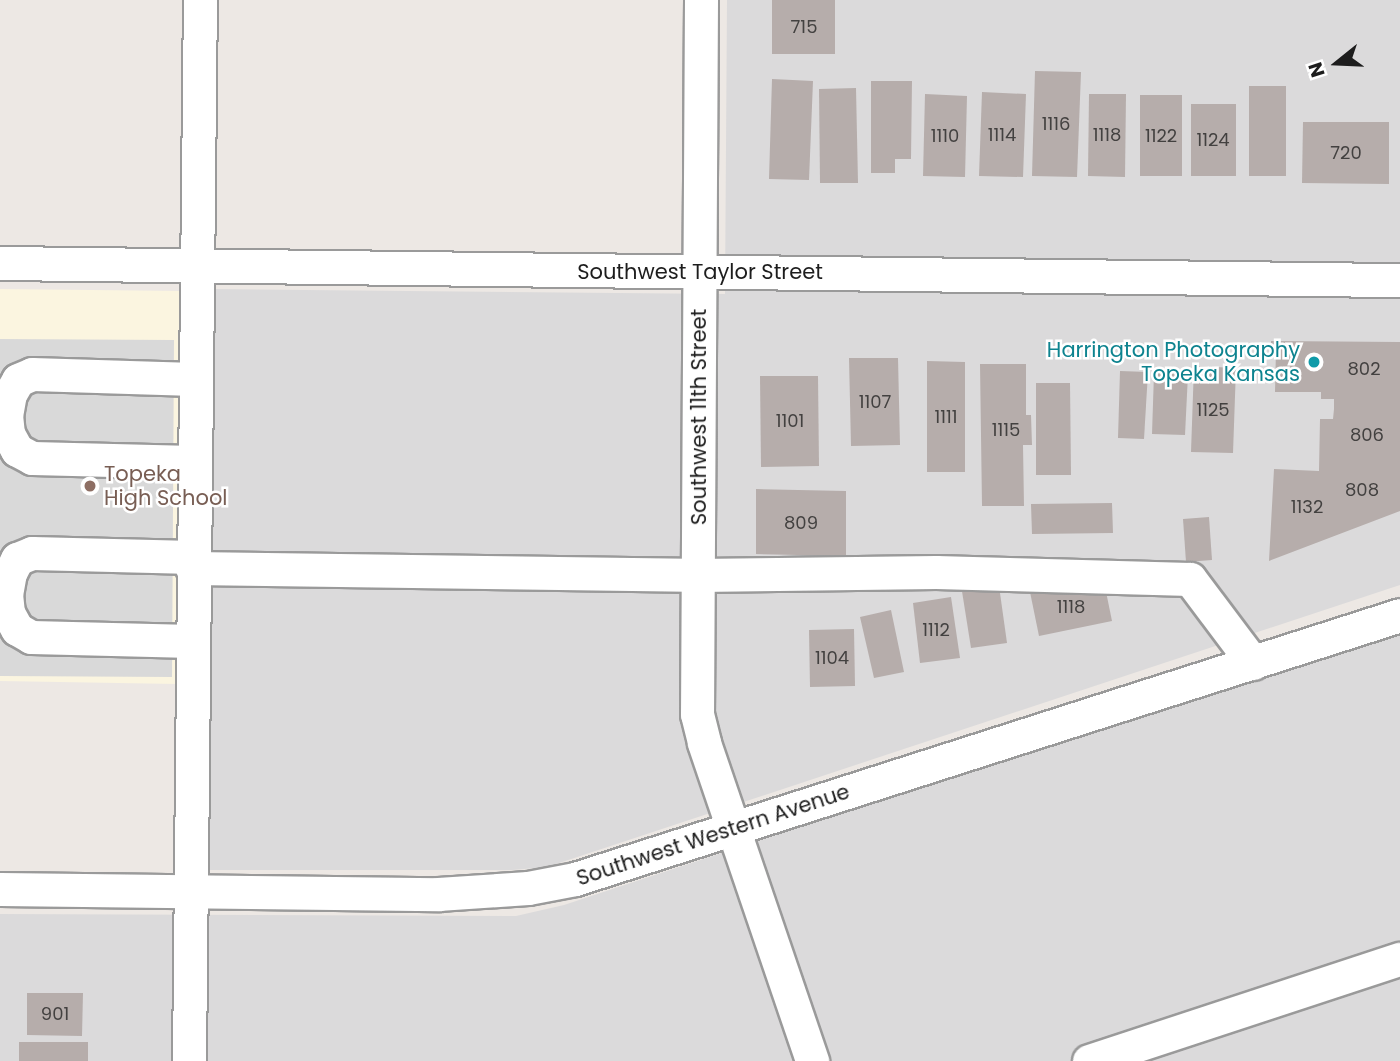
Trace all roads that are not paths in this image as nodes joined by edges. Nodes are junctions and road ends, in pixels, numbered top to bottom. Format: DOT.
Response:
graph roads {
  1 [pos="200,0"];
  2 [pos="701,0"];
  3 [pos="0,263"];
  4 [pos="195,266"];
  5 [pos="700,273"];
  6 [pos="1400,280"];
  7 [pos="194,379"];
  8 [pos="193,462"];
  9 [pos="192,563"];
  10 [pos="698,575"];
  11 [pos="1400,615"];
  12 [pos="192,641"];
  13 [pos="1253,663"];
  14 [pos="734,829"];
  15 [pos="0,889"];
  16 [pos="189,892"];
  17 [pos="1400,959"];
  18 [pos="189,1061"];
  19 [pos="813,1061"];
  20 [pos="1089,1061"];
  1 -- 4 [label="street"];
  2 -- 5 [label="street, Southwest 11th Street"];
  3 -- 4 [label="street, Southwest Taylor Street"];
  4 -- 5 [label="street, Southwest Taylor Street"];
  4 -- 7 [label="street"];
  5 -- 6 [label="street, Southwest Taylor Street"];
  5 -- 10 [label="street, Southwest 11th Street"];
  7 -- 8 [label="street"];
  7 -- 8 [label="street"];
  8 -- 9 [label="street"];
  9 -- 10 [label="street"];
  9 -- 12 [label="street"];
  9 -- 12 [label="street"];
  10 -- 13 [label="street"];
  10 -- 14 [label="street, Southwest 11th Street"];
  11 -- 13 [label="street, Southwest Western Avenue"];
  12 -- 16 [label="street"];
  13 -- 14 [label="street, Southwest Western Avenue"];
  14 -- 16 [label="street, Southwest Western Avenue"];
  14 -- 19 [label="street, Southwest 11th Street"];
  15 -- 16 [label="street, Southwest Western Avenue"];
  16 -- 18 [label="street"];
  17 -- 20 [label="street"];
}
